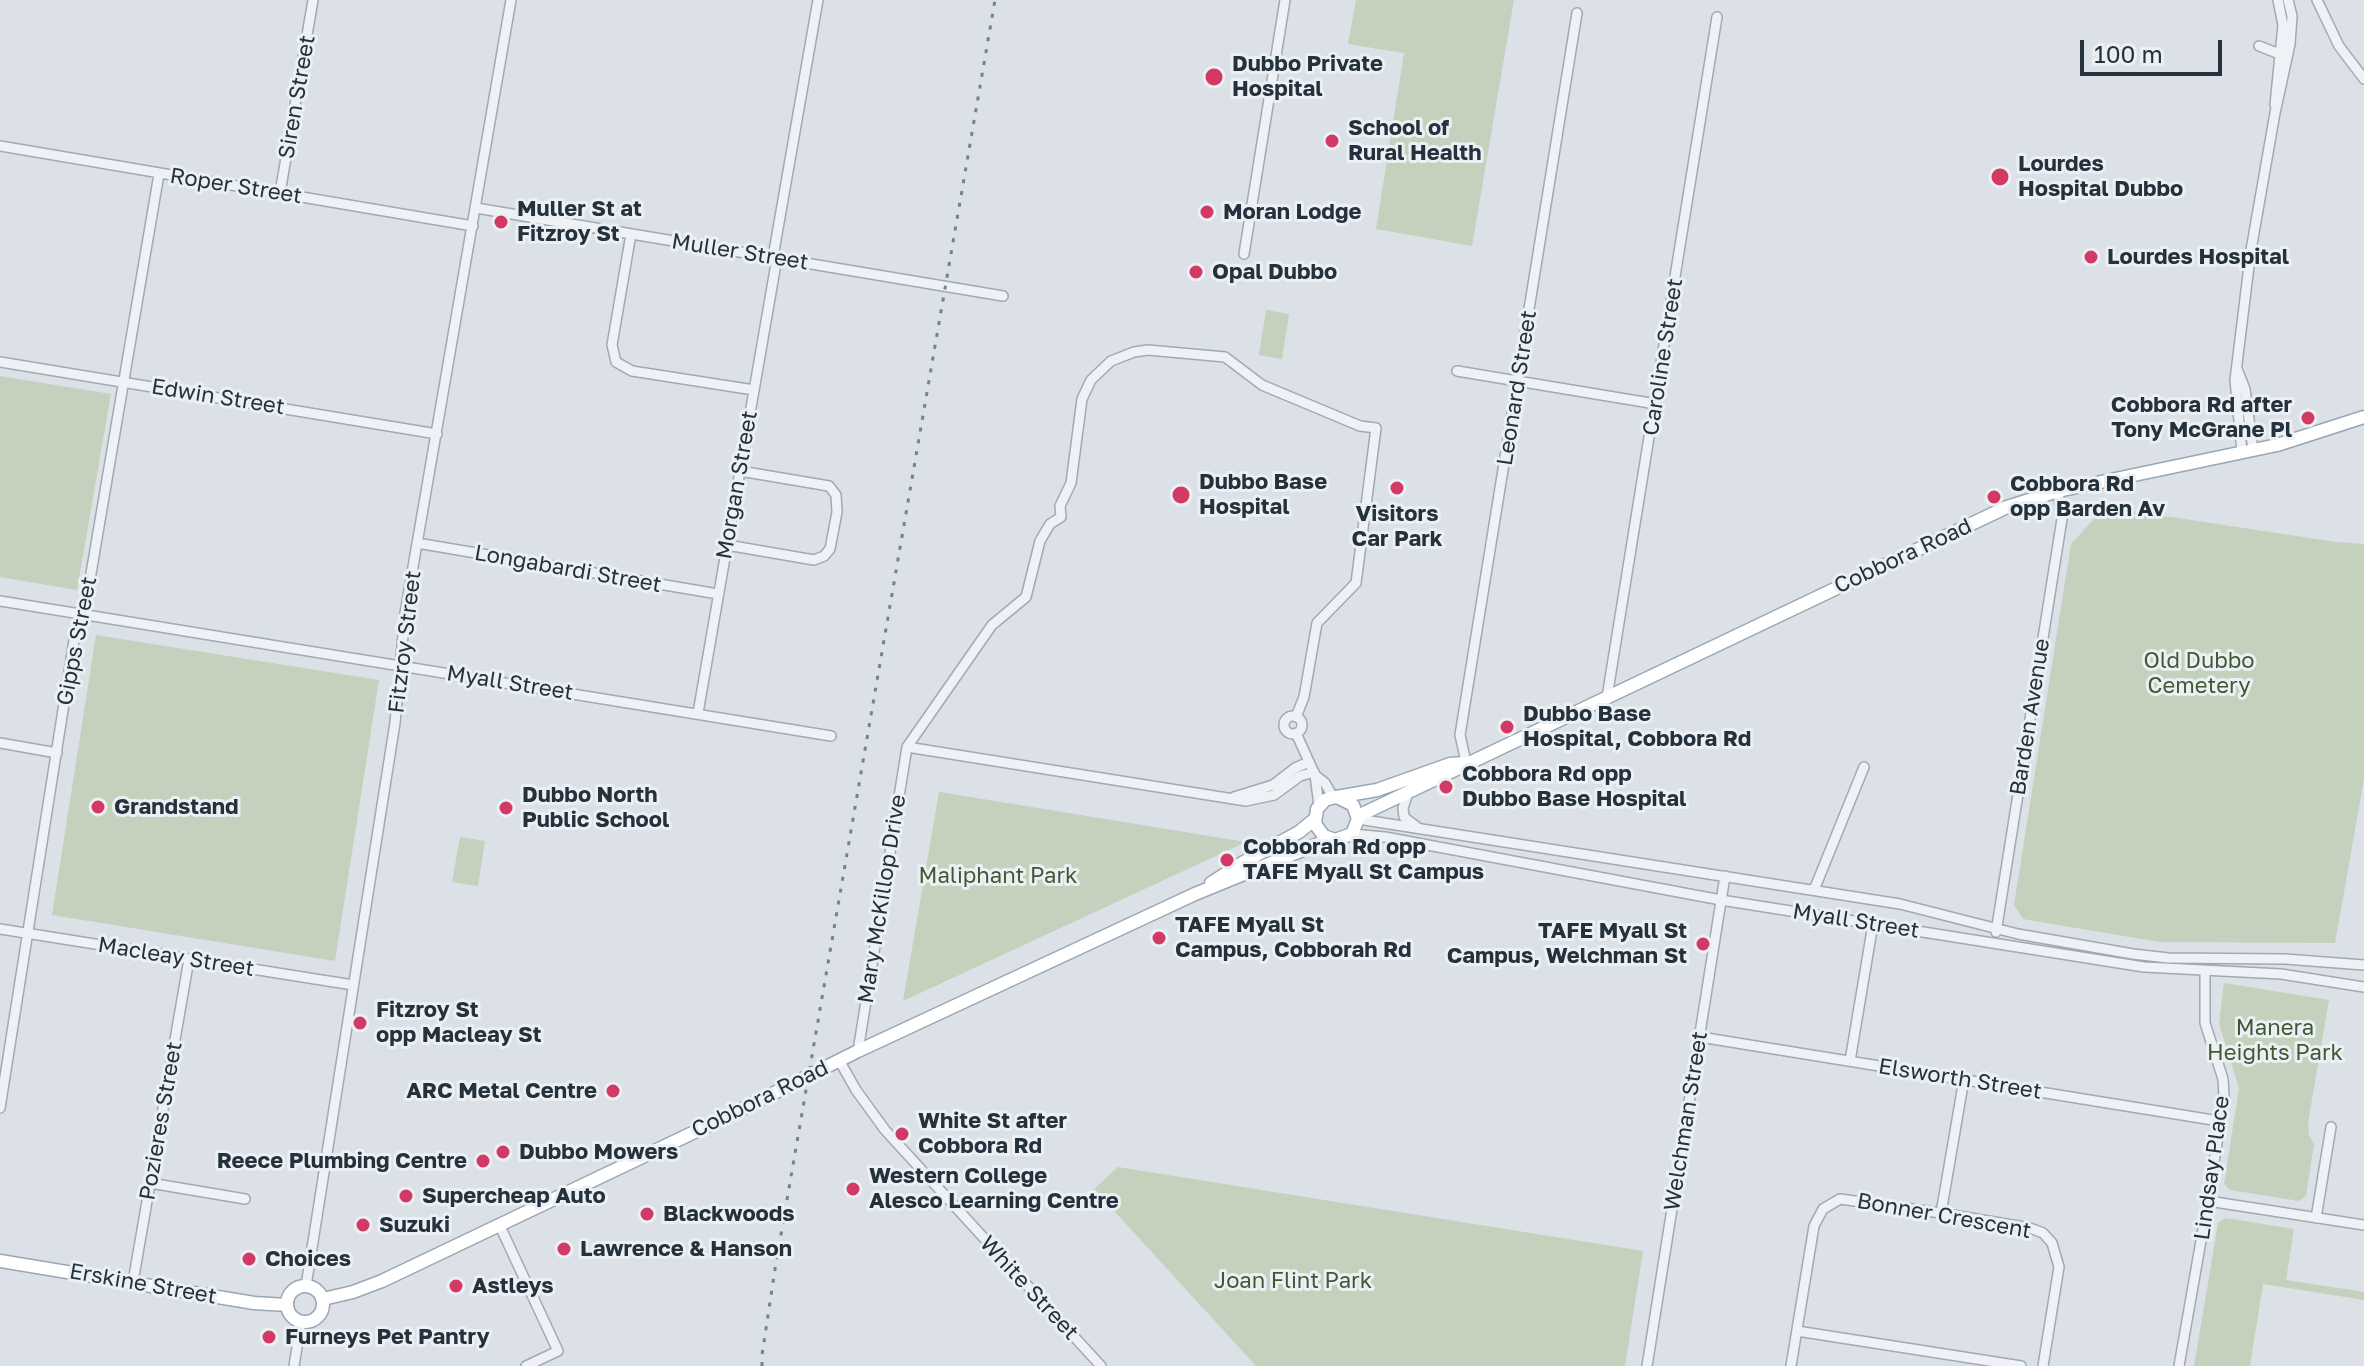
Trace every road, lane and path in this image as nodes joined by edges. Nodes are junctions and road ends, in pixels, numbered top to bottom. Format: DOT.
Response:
graph roads {
  1 [pos="313,0"];
  2 [pos="511,0"];
  3 [pos="818,0"];
  4 [pos="1285,0"];
  5 [pos="2278,0"];
  6 [pos="2288,0"];
  7 [pos="2317,0"];
  8 [pos="1577,13"];
  9 [pos="1717,17"];
  10 [pos="2259,46"];
  11 [pos="2279,53"];
  12 [pos="2287,61"];
  13 [pos="2364,79"];
  14 [pos="2275,113"];
  15 [pos="0,146"];
  16 [pos="159,174"];
  17 [pos="280,193"];
  18 [pos="476,208"];
  19 [pos="473,226"];
  20 [pos="631,234"];
  21 [pos="1244,254"];
  22 [pos="775,257"];
  23 [pos="1003,296"];
  24 [pos="0,362"];
  25 [pos="1457,371"];
  26 [pos="123,381"];
  27 [pos="1518,381"];
  28 [pos="754,390"];
  29 [pos="1656,404"];
  30 [pos="2364,417"];
  31 [pos="437,434"];
  32 [pos="2248,451"];
  33 [pos="740,471"];
  34 [pos="2058,491"];
  35 [pos="417,543"];
  36 [pos="727,545"];
  37 [pos="718,594"];
  38 [pos="0,601"];
  39 [pos="81,614"];
  40 [pos="401,665"];
  41 [pos="1607,697"];
  42 [pos="698,713"];
  43 [pos="831,736"];
  44 [pos="0,743"];
  45 [pos="907,747"];
  46 [pos="57,753"];
  47 [pos="1309,762"];
  48 [pos="1466,762"];
  49 [pos="1864,767"];
  50 [pos="1314,774"];
  51 [pos="1409,790"];
  52 [pos="1335,797"];
  53 [pos="1231,798"];
  54 [pos="1319,806"];
  55 [pos="1358,818"];
  56 [pos="1315,819"];
  57 [pos="1424,830"];
  58 [pos="1352,834"];
  59 [pos="1330,839"];
  60 [pos="1725,876"];
  61 [pos="1814,890"];
  62 [pos="1195,894"];
  63 [pos="1721,900"];
  64 [pos="1873,924"];
  65 [pos="0,929"];
  66 [pos="1996,929"];
  67 [pos="27,933"];
  68 [pos="1995,943"];
  69 [pos="189,959"];
  70 [pos="2364,965"];
  71 [pos="2205,971"];
  72 [pos="353,985"];
  73 [pos="2364,987"];
  74 [pos="1700,1037"];
  75 [pos="858,1051"];
  76 [pos="839,1060"];
  77 [pos="1850,1061"];
  78 [pos="1964,1079"];
  79 [pos="0,1108"];
  80 [pos="2219,1121"];
  81 [pos="2331,1127"];
  82 [pos="150,1183"];
  83 [pos="245,1199"];
  84 [pos="2208,1201"];
  85 [pos="1941,1213"];
  86 [pos="2316,1218"];
  87 [pos="499,1224"];
  88 [pos="2364,1225"];
  89 [pos="0,1261"];
  90 [pos="133,1282"];
  91 [pos="306,1286"];
  92 [pos="323,1299"];
  93 [pos="287,1305"];
  94 [pos="301,1322"];
  95 [pos="1797,1331"];
  96 [pos="294,1366"];
  97 [pos="526,1366"];
  98 [pos="1101,1366"];
  99 [pos="1647,1366"];
  100 [pos="1791,1366"];
  101 [pos="2021,1366"];
  102 [pos="2043,1366"];
  103 [pos="2179,1366"];
  1 -- 17 [label="street, Siren Street"];
  2 -- 18 [label="street, Fitzroy Street"];
  3 -- 22 [label="street, Morgan Street"];
  4 -- 21 [label="street"];
  5 -- 11 [label="street"];
  6 -- 12 [label="street"];
  7 -- 13 [label="street"];
  8 -- 27 [label="street, Leonard Street"];
  9 -- 29 [label="street, Caroline Street"];
  10 -- 11 [label="street"];
  11 -- 12 [label="street"];
  11 -- 14 [label="street"];
  12 -- 14 [label="street"];
  14 -- 32 [label="street"];
  15 -- 16 [label="street, Roper Street"];
  16 -- 17 [label="street, Roper Street"];
  16 -- 26 [label="street, Gipps Street"];
  17 -- 19 [label="street, Roper Street"];
  18 -- 19 [label="street, Fitzroy Street"];
  18 -- 20 [label="street, Muller Street"];
  19 -- 31 [label="street, Fitzroy Street"];
  20 -- 22 [label="street, Muller Street"];
  20 -- 28 [label="street"];
  22 -- 23 [label="street, Muller Street"];
  22 -- 28 [label="street, Morgan Street"];
  24 -- 26 [label="street, Edwin Street"];
  25 -- 27 [label="street"];
  26 -- 31 [label="street, Edwin Street"];
  26 -- 39 [label="street, Gipps Street"];
  27 -- 29 [label="street"];
  27 -- 48 [label="street, Leonard Street"];
  28 -- 33 [label="street, Morgan Street"];
  29 -- 41 [label="street, Caroline Street"];
  30 -- 32 [label="main road, Cobbora Road"];
  31 -- 35 [label="street, Fitzroy Street"];
  32 -- 34 [label="main road, Cobbora Road"];
  33 -- 36 [label="street, Morgan Street"];
  33 -- 36 [label="street"];
  34 -- 41 [label="main road, Cobbora Road"];
  34 -- 66 [label="street, Barden Avenue"];
  35 -- 37 [label="street, Longabardi Street"];
  35 -- 40 [label="street, Fitzroy Street"];
  36 -- 37 [label="street, Morgan Street"];
  37 -- 42 [label="street, Morgan Street"];
  38 -- 39 [label="street, Myall Street"];
  39 -- 40 [label="street, Myall Street"];
  39 -- 46 [label="street, Gipps Street"];
  40 -- 42 [label="street, Myall Street"];
  40 -- 72 [label="street, Fitzroy Street"];
  41 -- 48 [label="main road, Cobbora Road"];
  42 -- 43 [label="street, Myall Street"];
  44 -- 46 [label="street"];
  45 -- 47 [label="street"];
  45 -- 53 [label="street"];
  45 -- 75 [label="street, Mary McKillop Drive"];
  46 -- 67 [label="street, Gipps Street"];
  47 -- 50 [label="street"];
  47 -- 53 [label="street"];
  48 -- 51 [label="main road, Cobbora Road"];
  48 -- 52 [label="main road, Cobbora Road"];
  49 -- 61 [label="street"];
  50 -- 52 [label="street"];
  50 -- 53 [label="street"];
  50 -- 54 [label="street"];
  51 -- 55 [label="main road, Cobbora Road"];
  51 -- 57 [label="street"];
  52 -- 54 [label="main road"];
  52 -- 55 [label="main road"];
  54 -- 56 [label="main road"];
  55 -- 57 [label="street, Myall Street"];
  55 -- 58 [label="main road"];
  56 -- 59 [label="main road"];
  56 -- 62 [label="main road, Cobbora Road"];
  57 -- 60 [label="street, Myall Street"];
  58 -- 59 [label="main road"];
  58 -- 63 [label="street, Myall Street"];
  59 -- 62 [label="main road, Cobbora Road"];
  60 -- 61 [label="street, Myall Street"];
  60 -- 63 [label="street, Welchman Street"];
  61 -- 66 [label="street, Myall Street"];
  62 -- 75 [label="main road, Cobbora Road"];
  63 -- 64 [label="street, Myall Street"];
  63 -- 74 [label="street, Welchman Street"];
  64 -- 68 [label="street, Myall Street"];
  64 -- 77 [label="street"];
  65 -- 67 [label="street, Macleay Street"];
  66 -- 68 [label="street, Barden Avenue"];
  66 -- 70 [label="street, Myall Street"];
  67 -- 69 [label="street, Macleay Street"];
  67 -- 79 [label="street, Gipps Street"];
  68 -- 71 [label="street, Myall Street"];
  69 -- 72 [label="street, Macleay Street"];
  69 -- 82 [label="street, Pozieres Street"];
  71 -- 73 [label="street, Myall Street"];
  71 -- 80 [label="street, Lindsay Place"];
  72 -- 91 [label="street, Fitzroy Street"];
  74 -- 77 [label="street, Elsworth Street"];
  74 -- 99 [label="street, Welchman Street"];
  75 -- 76 [label="main road, Cobbora Road"];
  76 -- 87 [label="main road, Cobbora Road"];
  76 -- 98 [label="street, White Street"];
  77 -- 78 [label="street, Elsworth Street"];
  78 -- 80 [label="street, Elsworth Street"];
  78 -- 85 [label="street"];
  80 -- 84 [label="street, Lindsay Place"];
  81 -- 86 [label="street"];
  82 -- 83 [label="street"];
  82 -- 90 [label="street, Pozieres Street"];
  84 -- 86 [label="street"];
  84 -- 103 [label="street, Lindsay Place"];
  85 -- 95 [label="street, Bonner Crescent"];
  85 -- 102 [label="street, Bonner Crescent"];
  86 -- 88 [label="street"];
  87 -- 92 [label="main road, Cobbora Road"];
  87 -- 97 [label="street"];
  89 -- 90 [label="main road, Erskine Street"];
  90 -- 93 [label="main road, Erskine Street"];
  91 -- 92 [label="main road"];
  91 -- 93 [label="main road"];
  92 -- 94 [label="main road"];
  93 -- 94 [label="main road"];
  94 -- 96 [label="street"];
  95 -- 100 [label="street, Bonner Crescent"];
  95 -- 101 [label="street"];
}
